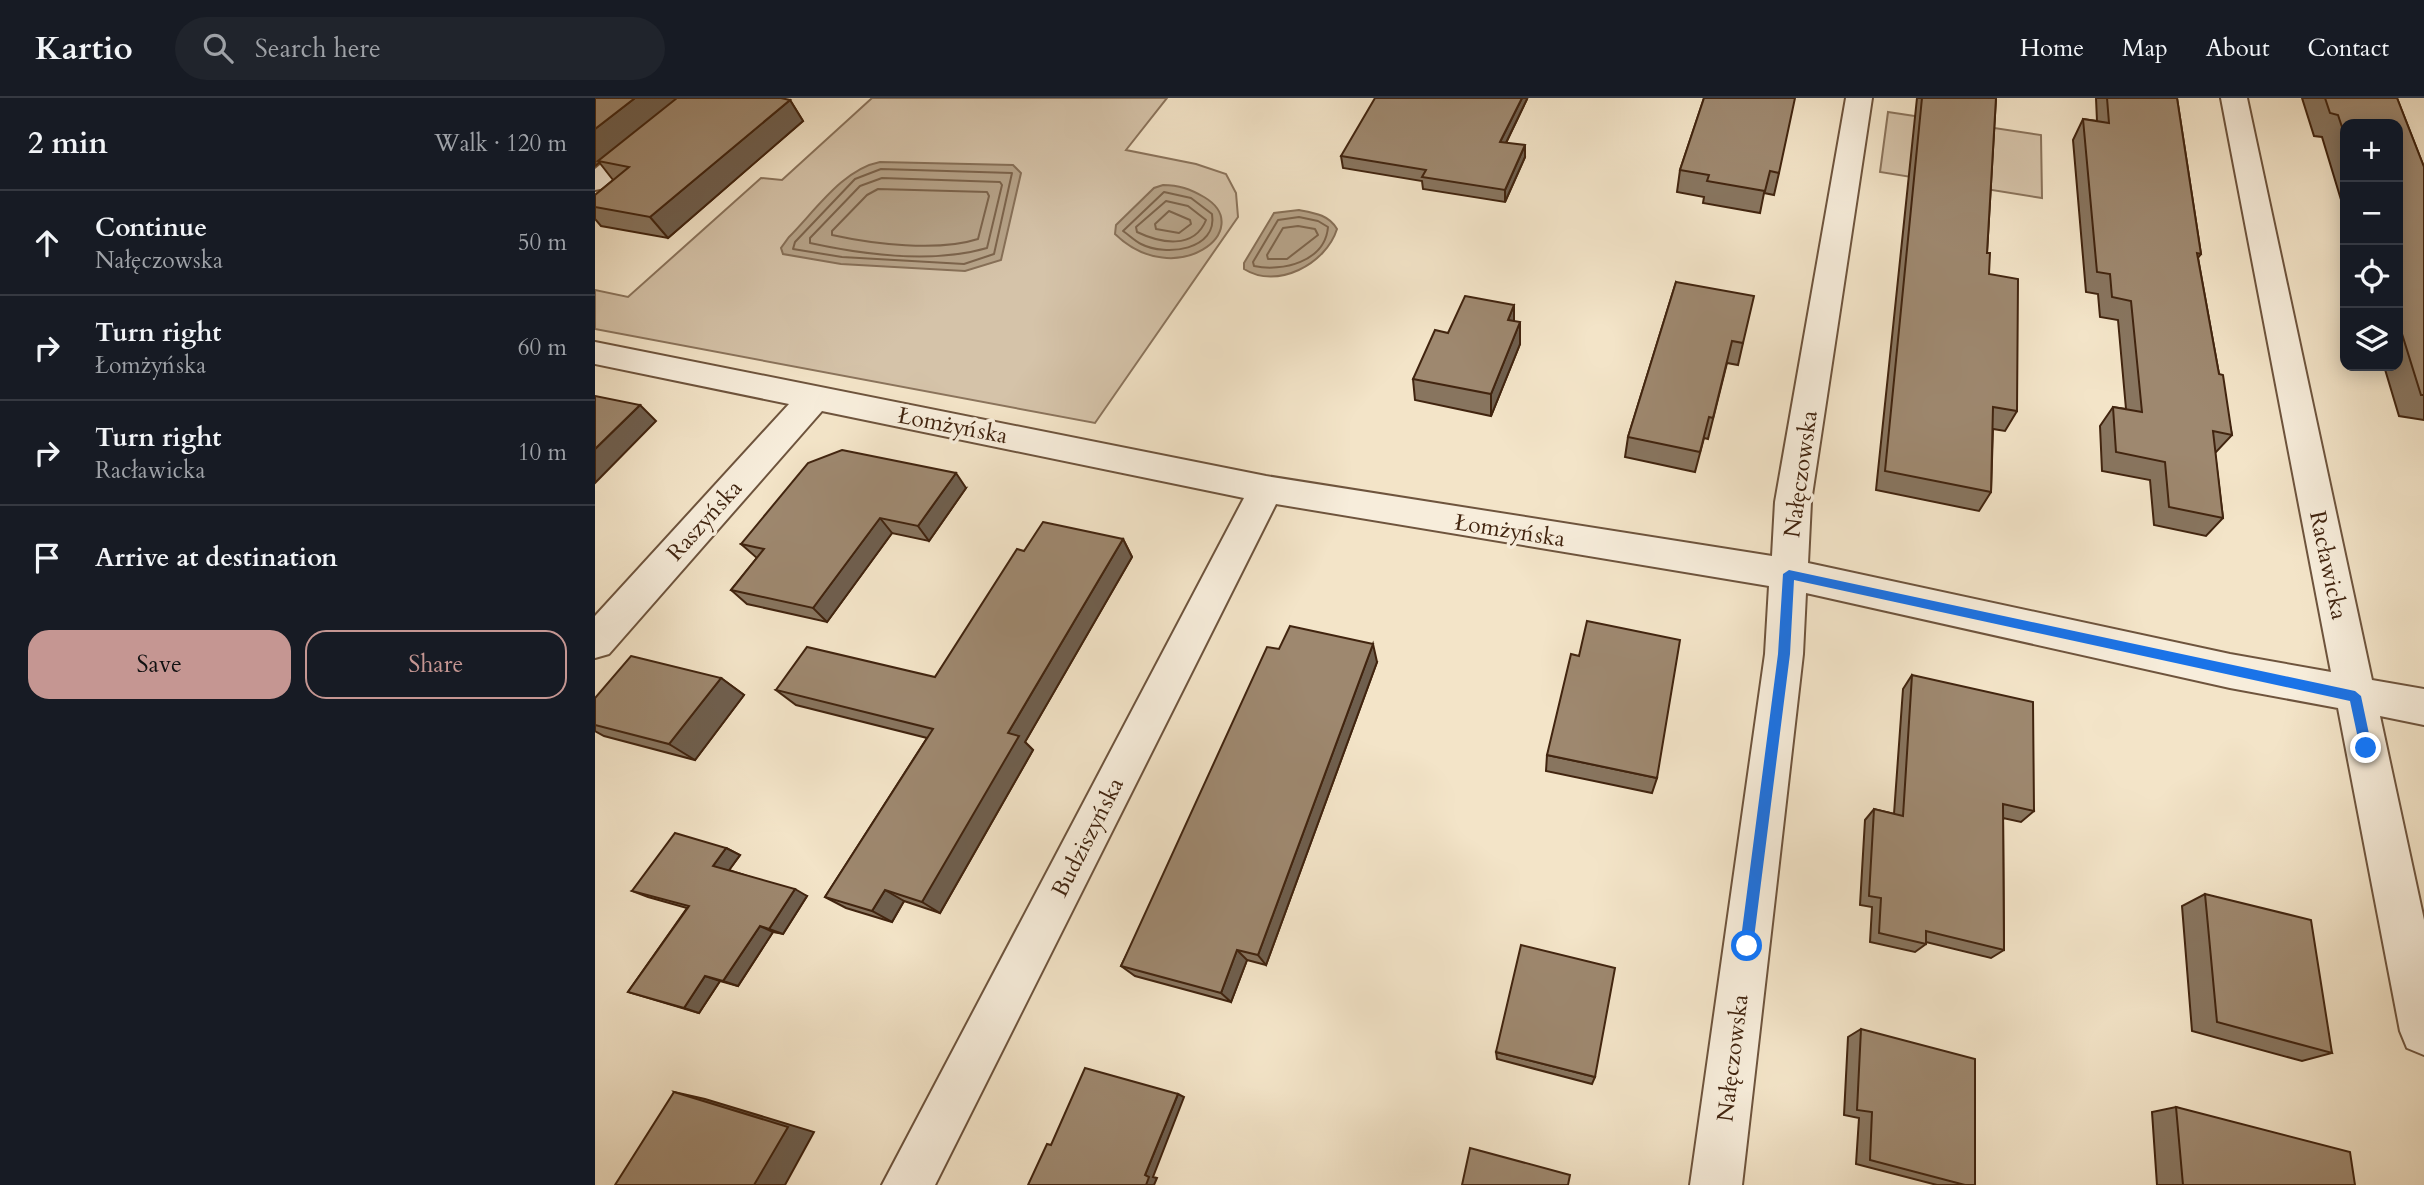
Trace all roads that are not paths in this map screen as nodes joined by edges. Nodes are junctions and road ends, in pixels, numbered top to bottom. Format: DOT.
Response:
graph roads {
  1 [pos="700,98"];
  2 [pos="1859,98"];
  3 [pos="2234,98"];
  4 [pos="595,182"];
  5 [pos="595,353"];
  6 [pos="814,398"];
  7 [pos="1266,489"];
  8 [pos="1789,574"];
  9 [pos="595,642"];
  10 [pos="2355,696"];
  11 [pos="2424,708"];
  12 [pos="2424,1031"];
  13 [pos="908,1185"];
  14 [pos="1716,1185"];
  1 -- 4 [label="street"];
  2 -- 8 [label="street, Nałęczowska"];
  3 -- 10 [label="street, Racławicka"];
  5 -- 6 [label="street, Łomżyńska"];
  6 -- 7 [label="street, Łomżyńska"];
  6 -- 9 [label="street, Raszyńska"];
  7 -- 8 [label="street, Łomżyńska"];
  7 -- 13 [label="street, Budziszyńska"];
  8 -- 10 [label="street, Łomżyńska"];
  8 -- 14 [label="street, Nałęczowska"];
  10 -- 11 [label="street, Łomżyńska"];
  10 -- 12 [label="street, Racławicka"];
}
